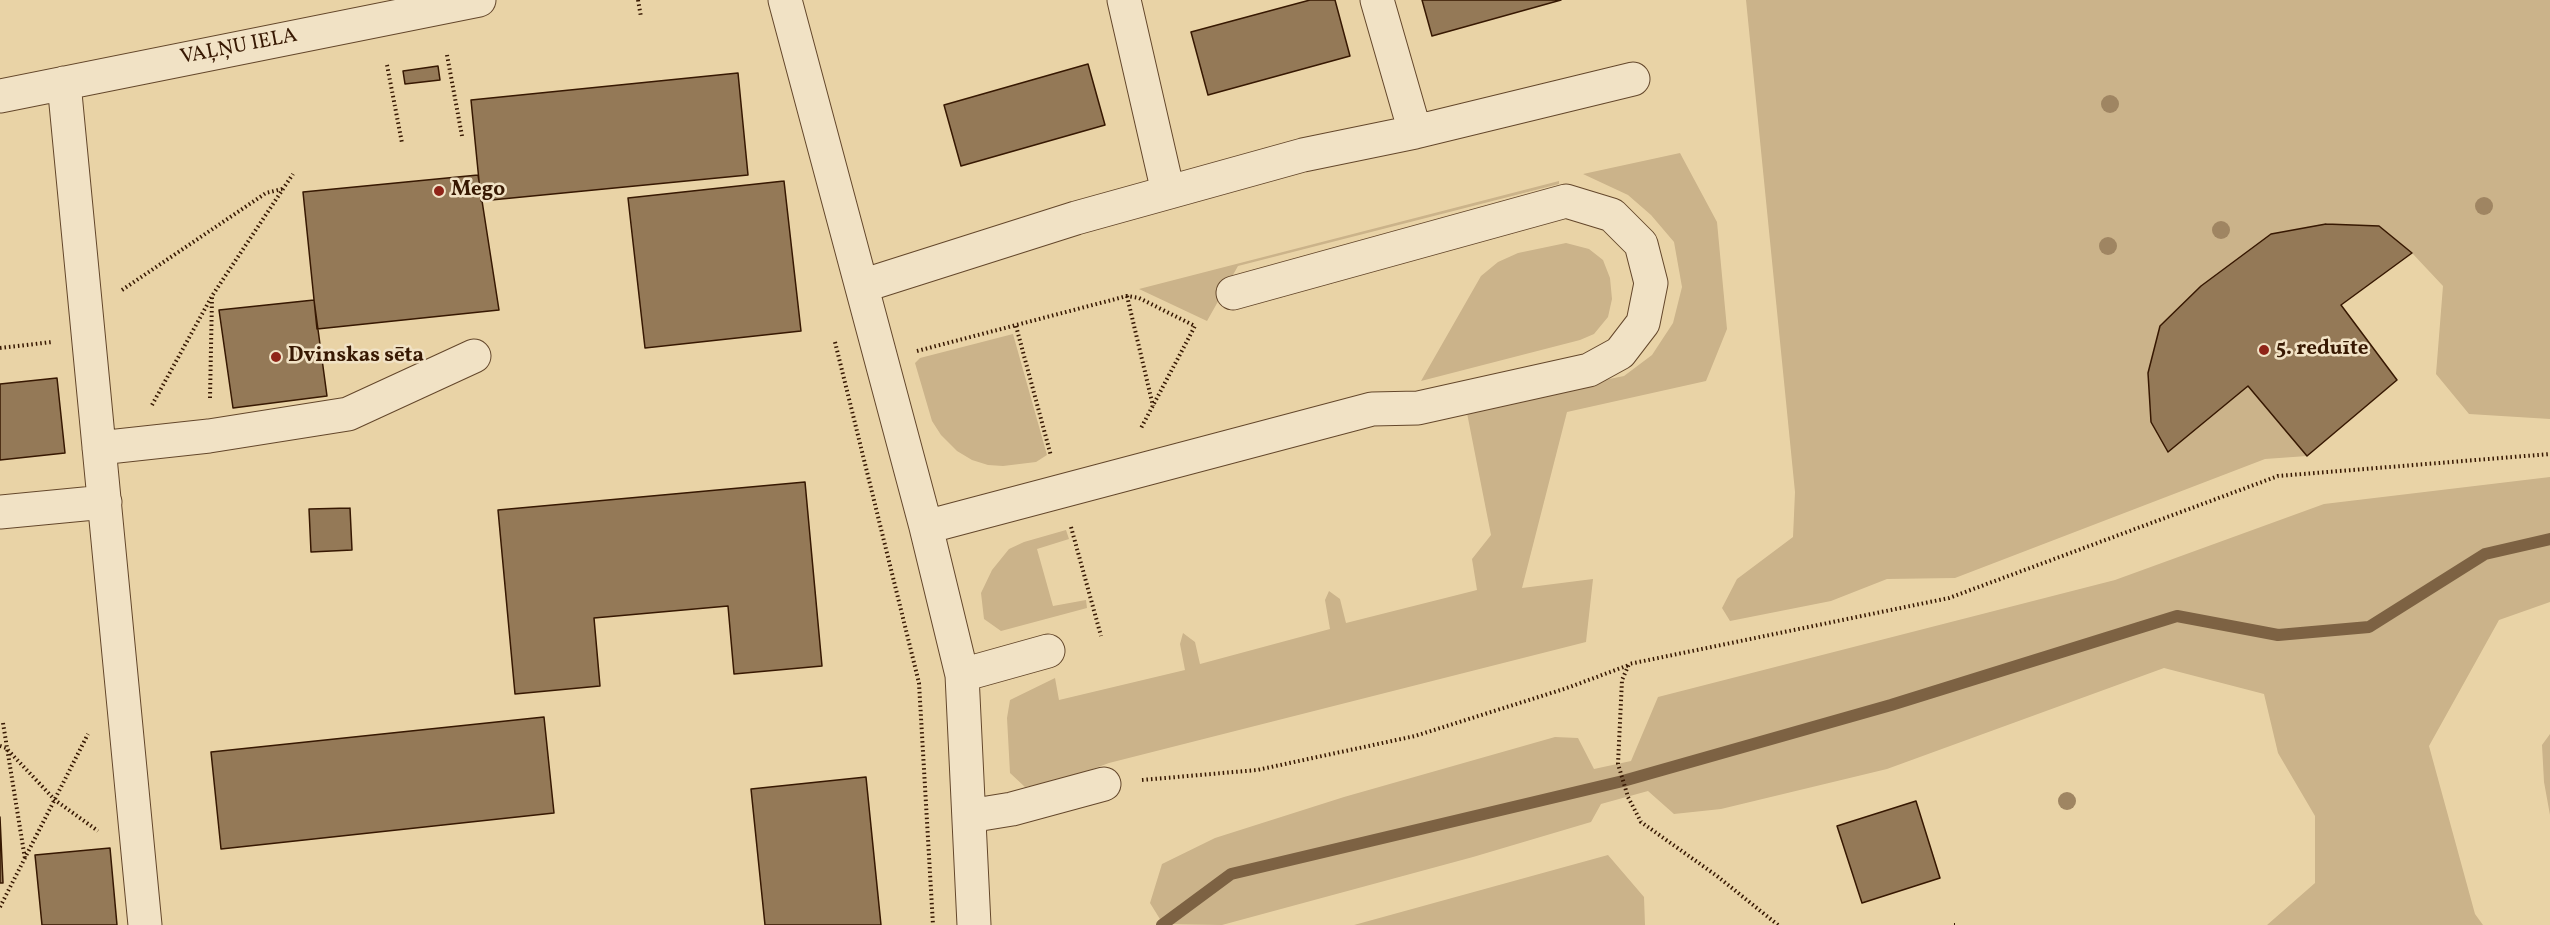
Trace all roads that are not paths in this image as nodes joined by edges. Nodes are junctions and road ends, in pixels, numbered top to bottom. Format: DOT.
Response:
graph roads {
  1 [pos="479,0"];
  2 [pos="785,0"];
  3 [pos="1124,0"];
  4 [pos="1377,0"];
  5 [pos="1633,79"];
  6 [pos="64,83"];
  7 [pos="0,96"];
  8 [pos="1415,132"];
  9 [pos="1168,192"];
  10 [pos="862,286"];
  11 [pos="1233,293"];
  12 [pos="474,356"];
  13 [pos="114,447"];
  14 [pos="105,502"];
  15 [pos="0,512"];
  16 [pos="926,527"];
  17 [pos="1048,651"];
  18 [pos="962,675"];
  19 [pos="1104,784"];
  20 [pos="969,816"];
  21 [pos="145,925"];
  22 [pos="974,925"];
  1 -- 6 [label="street, VAĻŅU IELA"];
  2 -- 10 [label="street"];
  3 -- 9 [label="street"];
  4 -- 8 [label="street"];
  5 -- 8 [label="street"];
  6 -- 7 [label="street, VAĻŅU IELA"];
  6 -- 13 [label="street"];
  8 -- 9 [label="street"];
  9 -- 10 [label="street"];
  10 -- 16 [label="street"];
  11 -- 16 [label="street"];
  12 -- 13 [label="street"];
  13 -- 14 [label="street"];
  14 -- 15 [label="street"];
  14 -- 21 [label="street"];
  16 -- 18 [label="street"];
  17 -- 18 [label="street"];
  18 -- 20 [label="street"];
  19 -- 20 [label="street"];
  20 -- 22 [label="street"];
}
